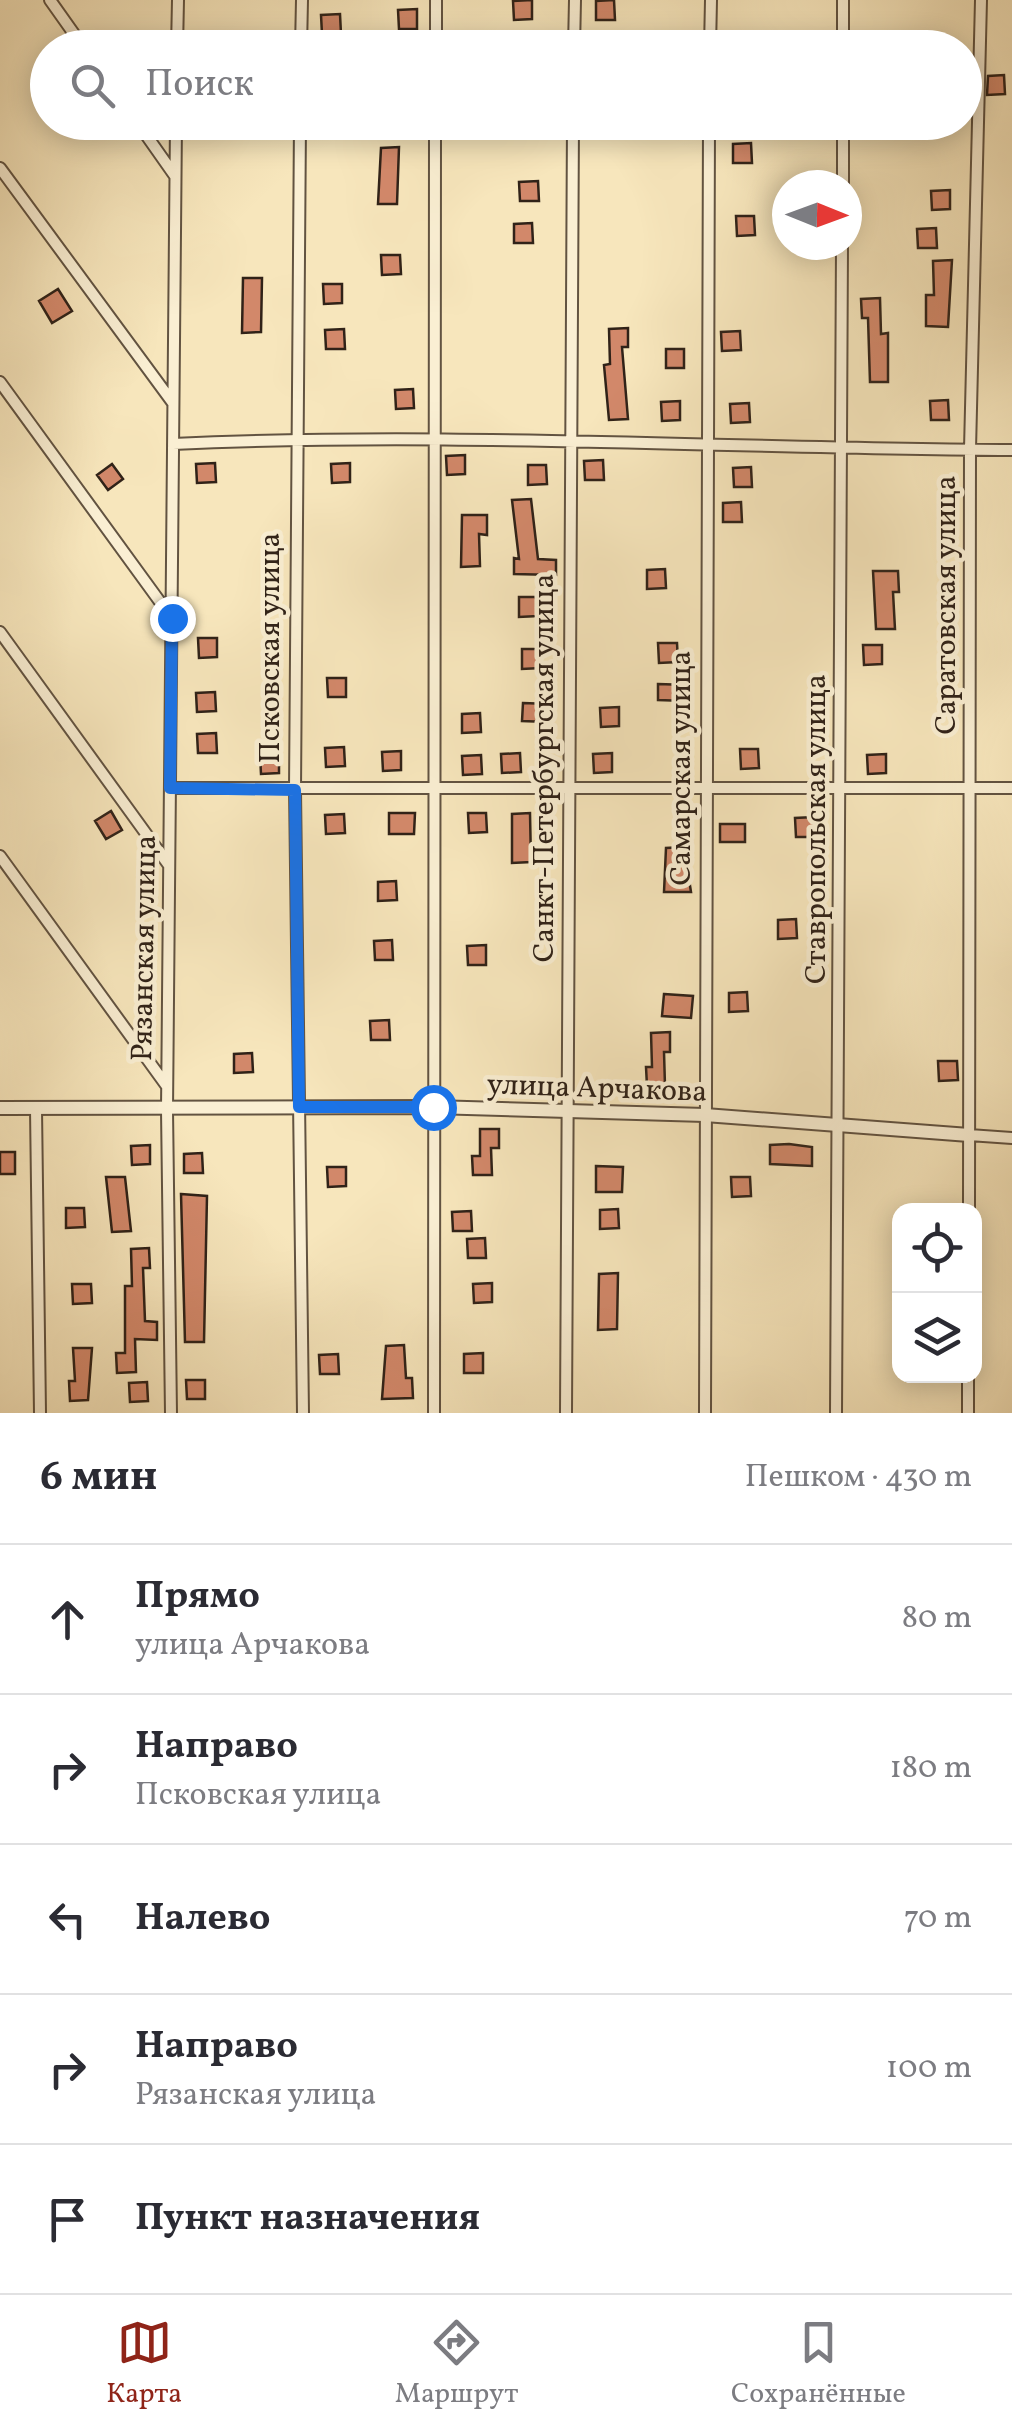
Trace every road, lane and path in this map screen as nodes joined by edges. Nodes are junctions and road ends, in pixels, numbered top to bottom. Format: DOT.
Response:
graph roads {
  1 [pos="50,0"];
  2 [pos="178,0"];
  3 [pos="302,0"];
  4 [pos="436,0"];
  5 [pos="575,0"];
  6 [pos="711,0"];
  7 [pos="842,0"];
  8 [pos="981,0"];
  9 [pos="71,30"];
  10 [pos="177,30"];
  11 [pos="302,30"];
  12 [pos="436,30"];
  13 [pos="574,30"];
  14 [pos="710,30"];
  15 [pos="842,30"];
  16 [pos="980,30"];
  17 [pos="150,140"];
  18 [pos="176,140"];
  19 [pos="300,140"];
  20 [pos="436,140"];
  21 [pos="574,140"];
  22 [pos="709,140"];
  23 [pos="842,140"];
  24 [pos="978,140"];
  25 [pos="0,168"];
  26 [pos="842,170"];
  27 [pos="176,177"];
  28 [pos="842,260"];
  29 [pos="0,382"];
  30 [pos="174,404"];
  31 [pos="294,438"];
  32 [pos="706,441"];
  33 [pos="433,442"];
  34 [pos="570,442"];
  35 [pos="173,444"];
  36 [pos="842,444"];
  37 [pos="970,450"];
  38 [pos="1012,450"];
  39 [pos="172,618"];
  40 [pos="0,632"];
  41 [pos="170,788"];
  42 [pos="970,788"];
  43 [pos="1012,788"];
  44 [pos="295,790"];
  45 [pos="568,790"];
  46 [pos="705,790"];
  47 [pos="840,790"];
  48 [pos="432,791"];
  49 [pos="0,856"];
  50 [pos="169,864"];
  51 [pos="167,1085"];
  52 [pos="299,1107"];
  53 [pos="433,1107"];
  54 [pos="0,1108"];
  55 [pos="36,1109"];
  56 [pos="167,1110"];
  57 [pos="566,1112"];
  58 [pos="705,1114"];
  59 [pos="839,1123"];
  60 [pos="969,1135"];
  61 [pos="1012,1138"];
  62 [pos="969,1203"];
  63 [pos="968,1383"];
  64 [pos="40,1413"];
  65 [pos="171,1413"];
  66 [pos="303,1413"];
  67 [pos="434,1413"];
  68 [pos="566,1413"];
  69 [pos="705,1413"];
  70 [pos="836,1413"];
  71 [pos="968,1413"];
  1 -- 9 [label="street"];
  2 -- 10 [label="street"];
  3 -- 11 [label="street"];
  4 -- 12 [label="street"];
  5 -- 13 [label="street"];
  6 -- 14 [label="street"];
  7 -- 15 [label="street"];
  8 -- 16 [label="street, Саратовская улица"];
  17 -- 27 [label="street"];
  18 -- 27 [label="street, Рязанская улица"];
  19 -- 31 [label="street, Псковская улица"];
  20 -- 33 [label="street"];
  21 -- 34 [label="street, Санкт-Петербургская улица"];
  22 -- 32 [label="street, Самарская улица"];
  23 -- 26 [label="street"];
  24 -- 37 [label="street, Саратовская улица"];
  25 -- 30 [label="street"];
  27 -- 30 [label="street, Рязанская улица"];
  28 -- 36 [label="street, Ставропольская улица"];
  29 -- 39 [label="street"];
  30 -- 35 [label="street, Рязанская улица"];
  31 -- 33 [label="street"];
  31 -- 35 [label="street"];
  31 -- 44 [label="street, Псковская улица"];
  32 -- 34 [label="street"];
  32 -- 36 [label="street"];
  32 -- 46 [label="street, Самарская улица"];
  33 -- 34 [label="street"];
  33 -- 48 [label="street"];
  34 -- 45 [label="street, Санкт-Петербургская улица"];
  35 -- 39 [label="street, Рязанская улица"];
  36 -- 37 [label="street"];
  36 -- 47 [label="street, Ставропольская улица"];
  37 -- 38 [label="street"];
  37 -- 42 [label="street, Саратовская улица"];
  39 -- 41 [label="street, Рязанская улица"];
  40 -- 50 [label="street"];
  41 -- 44 [label="street"];
  41 -- 50 [label="street, Рязанская улица"];
  42 -- 43 [label="street"];
  42 -- 47 [label="street"];
  42 -- 60 [label="street, Саратовская улица"];
  44 -- 48 [label="street"];
  44 -- 52 [label="street, Псковская улица"];
  45 -- 46 [label="street"];
  45 -- 48 [label="street"];
  45 -- 57 [label="street, Санкт-Петербургская улица"];
  46 -- 47 [label="street"];
  46 -- 58 [label="street, Самарская улица"];
  47 -- 59 [label="street, Ставропольская улица"];
  48 -- 53 [label="street"];
  49 -- 51 [label="street"];
  50 -- 51 [label="street, Рязанская улица"];
  51 -- 56 [label="street, Рязанская улица"];
  52 -- 53 [label="street, улица Арчакова"];
  52 -- 56 [label="street, улица Арчакова"];
  52 -- 66 [label="street, Псковская улица"];
  53 -- 57 [label="street, улица Арчакова"];
  53 -- 67 [label="street"];
  54 -- 55 [label="street, улица Арчакова"];
  55 -- 56 [label="street, улица Арчакова"];
  55 -- 64 [label="street"];
  56 -- 65 [label="street, Рязанская улица"];
  57 -- 58 [label="street, улица Арчакова"];
  57 -- 68 [label="street, Санкт-Петербургская улица"];
  58 -- 59 [label="street, улица Арчакова"];
  58 -- 69 [label="street, Самарская улица"];
  59 -- 60 [label="street, улица Арчакова"];
  59 -- 70 [label="street, Ставропольская улица"];
  60 -- 61 [label="street, улица Арчакова"];
  60 -- 62 [label="street, Саратовская улица"];
  63 -- 71 [label="street"];
}
